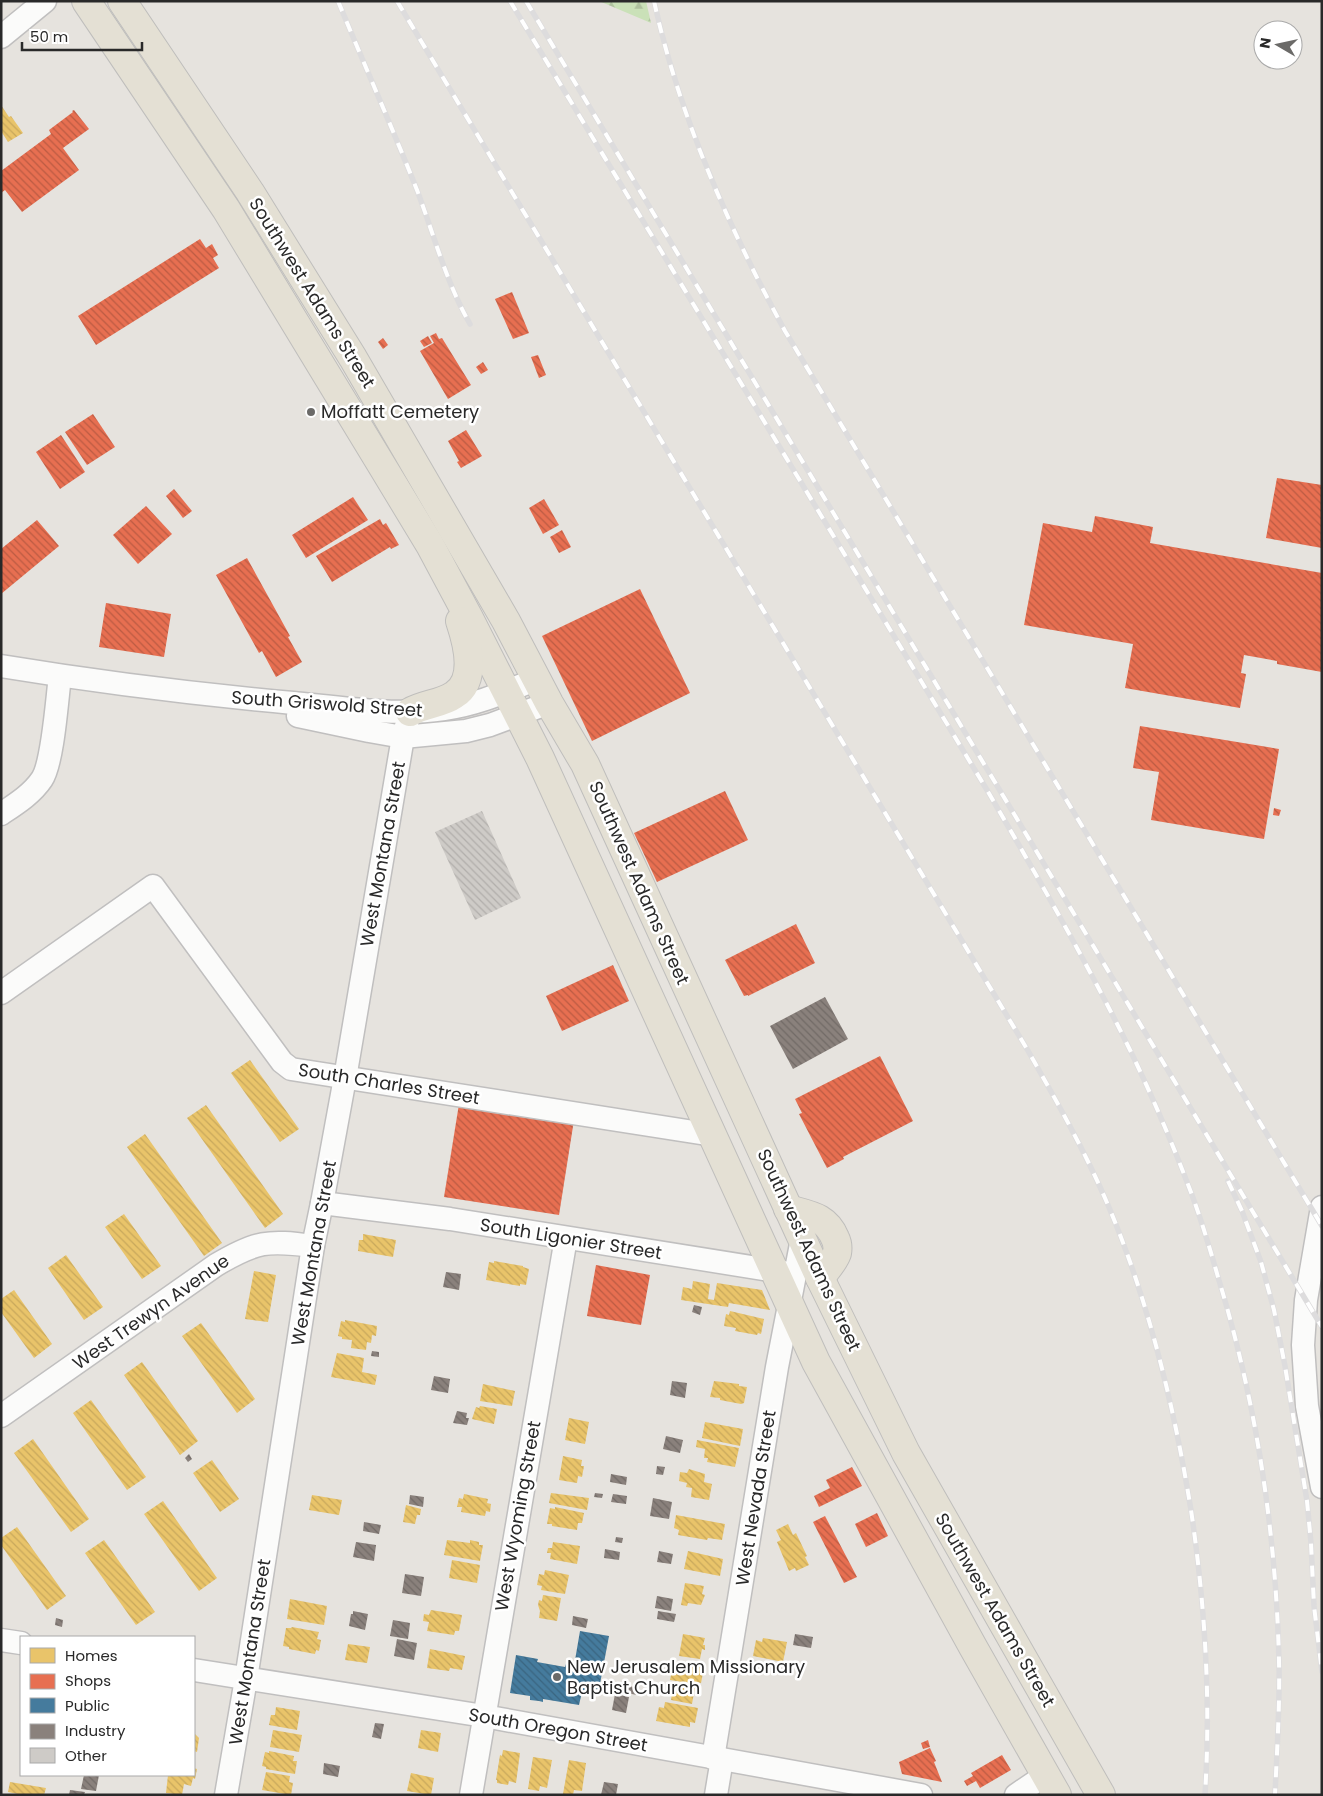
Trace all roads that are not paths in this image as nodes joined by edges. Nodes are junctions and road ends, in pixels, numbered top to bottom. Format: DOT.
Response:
graph roads {
  1 [pos="45,1"];
  2 [pos="86,1"];
  3 [pos="122,1"];
  4 [pos="1,37"];
  5 [pos="430,546"];
  6 [pos="1,666"];
  7 [pos="60,676"];
  8 [pos="537,678"];
  9 [pos="513,702"];
  10 [pos="549,702"];
  11 [pos="406,724"];
  12 [pos="1,814"];
  13 [pos="1,993"];
  14 [pos="345,1078"];
  15 [pos="713,1135"];
  16 [pos="322,1203"];
  17 [pos="1322,1207"];
  18 [pos="788,1209"];
  19 [pos="566,1238"];
  20 [pos="313,1246"];
  21 [pos="796,1274"];
  22 [pos="789,1301"];
  23 [pos="816,1362"];
  24 [pos="777,1367"];
  25 [pos="1,1416"];
  26 [pos="1322,1487"];
  27 [pos="195,1670"];
  28 [pos="246,1679"];
  29 [pos="484,1716"];
  30 [pos="718,1758"];
  31 [pos="1052,1784"];
  32 [pos="226,1795"];
  33 [pos="471,1795"];
  34 [pos="716,1795"];
  35 [pos="921,1795"];
  36 [pos="1016,1795"];
  37 [pos="1101,1795"];
  1 -- 4 [label="street"];
  2 -- 5 [label="main road, Southwest Adams Street"];
  3 -- 8 [label="main road, Southwest Adams Street"];
  5 -- 9 [label="main road, Southwest Adams Street"];
  5 -- 11 [label="main road"];
  6 -- 7 [label="street, South Griswold Street"];
  7 -- 11 [label="street, South Griswold Street"];
  7 -- 12 [label="street"];
  8 -- 9 [label="street, South Griswold Street"];
  8 -- 10 [label="main road, Southwest Adams Street"];
  9 -- 10 [label="street, South Griswold Street"];
  9 -- 11 [label="street, South Griswold Street"];
  9 -- 15 [label="main road, Southwest Adams Street"];
  10 -- 18 [label="main road, Southwest Adams Street"];
  11 -- 14 [label="street, West Montana Street"];
  13 -- 14 [label="street, South Charles Street"];
  14 -- 15 [label="street, South Charles Street"];
  14 -- 16 [label="street, West Montana Street"];
  15 -- 21 [label="main road, Southwest Adams Street"];
  16 -- 19 [label="street, South Ligonier Street"];
  16 -- 20 [label="street, West Montana Street"];
  17 -- 26 [label="street"];
  18 -- 21 [label="main road, Southwest Adams Street"];
  18 -- 21 [label="main road"];
  19 -- 21 [label="street, South Ligonier Street"];
  19 -- 29 [label="street, West Wyoming Street"];
  20 -- 25 [label="street, West Trewyn Avenue"];
  20 -- 28 [label="street, West Montana Street"];
  21 -- 22 [label="main road, Southwest Adams Street"];
  21 -- 37 [label="main road, Southwest Adams Street"];
  22 -- 23 [label="main road, Southwest Adams Street"];
  22 -- 24 [label="street, West Nevada Street"];
  23 -- 24 [label="street"];
  23 -- 31 [label="main road, Southwest Adams Street"];
  24 -- 30 [label="street, West Nevada Street"];
  27 -- 28 [label="street, South Oregon Street"];
  28 -- 29 [label="street, South Oregon Street"];
  28 -- 32 [label="street, West Montana Street"];
  29 -- 30 [label="street, South Oregon Street"];
  29 -- 33 [label="street, West Wyoming Street"];
  30 -- 34 [label="street, West Nevada Street"];
  30 -- 35 [label="street, South Oregon Street"];
  31 -- 36 [label="street"];
}
